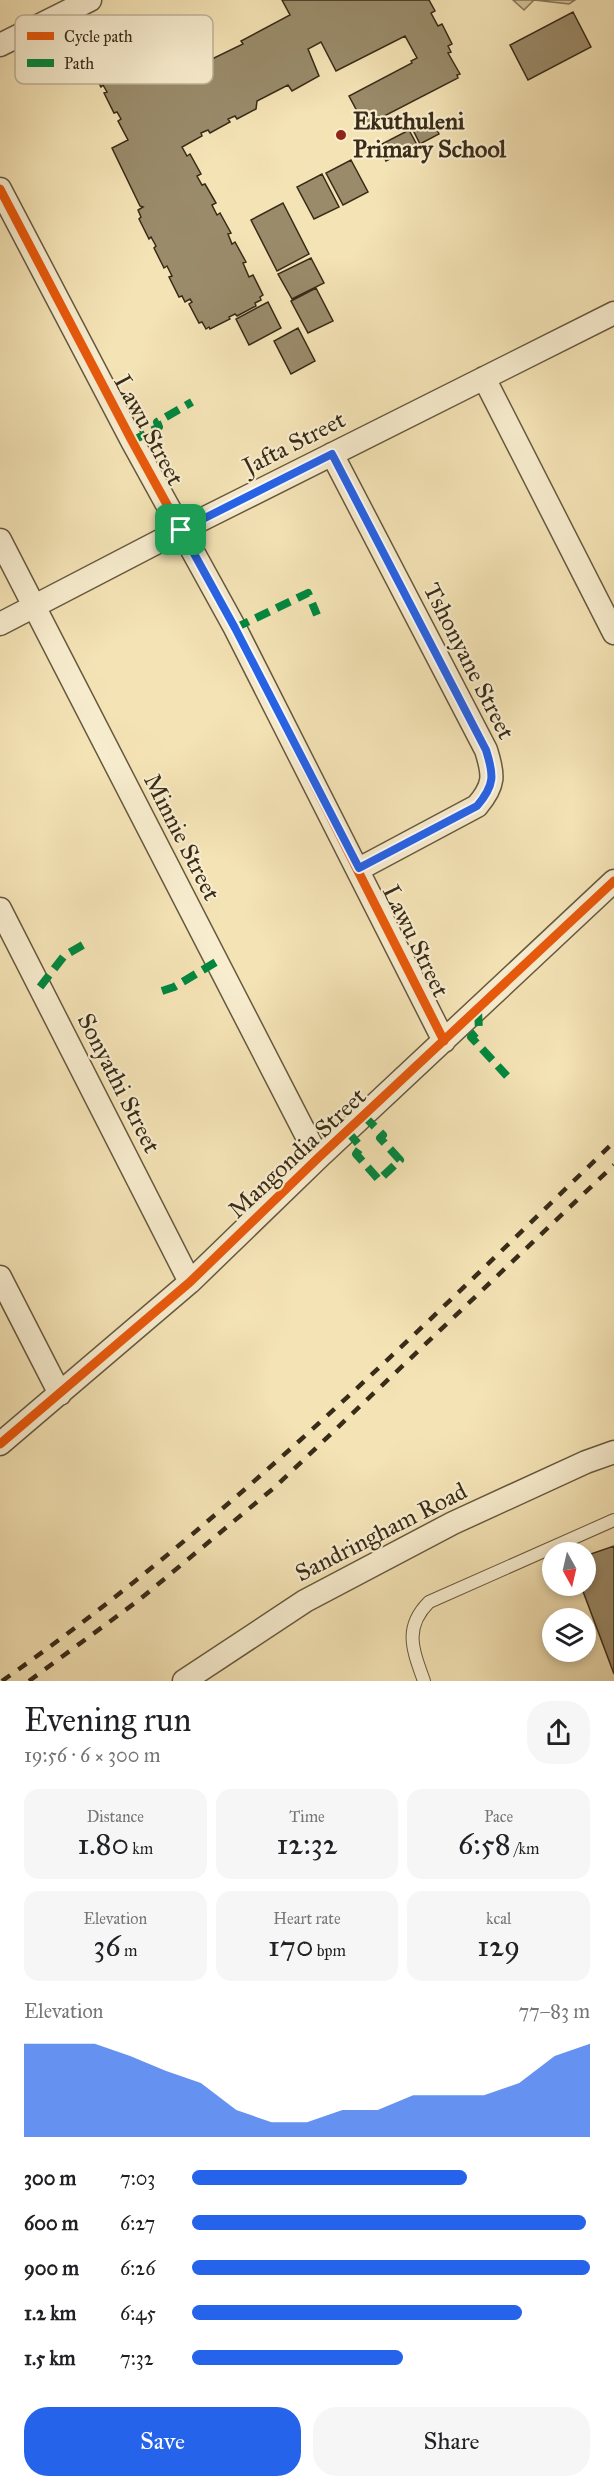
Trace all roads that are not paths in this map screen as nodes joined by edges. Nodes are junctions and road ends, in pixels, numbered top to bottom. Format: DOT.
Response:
graph roads {
  1 [pos="90,0"];
  2 [pos="60,15"];
  3 [pos="15,38"];
  4 [pos="0,45"];
  5 [pos="0,189"];
  6 [pos="614,313"];
  7 [pos="484,378"];
  8 [pos="332,454"];
  9 [pos="181,530"];
  10 [pos="0,540"];
  11 [pos="34,607"];
  12 [pos="0,624"];
  13 [pos="614,633"];
  14 [pos="359,868"];
  15 [pos="614,881"];
  16 [pos="0,909"];
  17 [pos="444,1041"];
  18 [pos="318,1158"];
  19 [pos="0,1277"];
  20 [pos="190,1282"];
  21 [pos="60,1394"];
  22 [pos="0,1444"];
  23 [pos="614,1452"];
  24 [pos="614,1520"];
  25 [pos="184,1681"];
  26 [pos="424,1681"];
  1 -- 2 [label="street"];
  3 -- 4 [label="street"];
  5 -- 9 [label="street, Lawu Street"];
  6 -- 7 [label="street, Jafta Street"];
  7 -- 8 [label="street, Jafta Street"];
  7 -- 13 [label="street"];
  8 -- 9 [label="street, Jafta Street"];
  8 -- 14 [label="street, Tshonyane Street"];
  9 -- 11 [label="street, Jafta Street"];
  9 -- 14 [label="street, Lawu Street"];
  10 -- 11 [label="street, Minnie Street"];
  11 -- 12 [label="street, Jafta Street"];
  11 -- 18 [label="street, Minnie Street"];
  14 -- 17 [label="street, Lawu Street"];
  15 -- 17 [label="street, Mangondia Street"];
  16 -- 20 [label="street, Sonyathi Street"];
  17 -- 18 [label="street, Mangondia Street"];
  18 -- 20 [label="street, Mangondia Street"];
  19 -- 21 [label="street"];
  20 -- 21 [label="street, Mangondia Street"];
  21 -- 22 [label="street, Mangondia Street"];
  23 -- 25 [label="street, Sandringham Road"];
  24 -- 26 [label="lane"];
}
